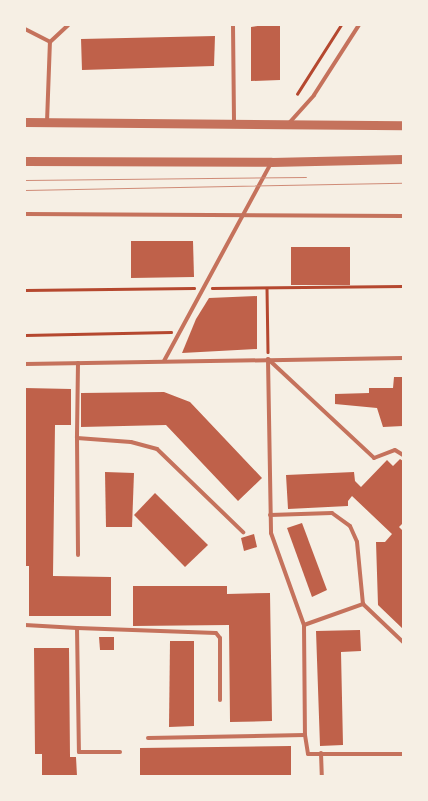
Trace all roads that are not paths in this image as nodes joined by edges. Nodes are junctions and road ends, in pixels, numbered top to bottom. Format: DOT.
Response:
graph roads {
  1 [pos="68,25"];
  2 [pos="233,25"];
  3 [pos="359,25"];
  4 [pos="25,29"];
  5 [pos="50,42"];
  6 [pos="25,122"];
  7 [pos="47,124"];
  8 [pos="234,124"];
  9 [pos="289,124"];
  10 [pos="403,125"];
  11 [pos="403,159"];
  12 [pos="25,161"];
  13 [pos="271,162"];
  14 [pos="25,214"];
  15 [pos="241,214"];
  16 [pos="403,216"];
  17 [pos="403,358"];
  18 [pos="268,359"];
  19 [pos="164,361"];
  20 [pos="78,363"];
  21 [pos="25,364"];
  22 [pos="76,438"];
  23 [pos="403,455"];
  24 [pos="270,515"];
  25 [pos="243,532"];
  26 [pos="78,555"];
  27 [pos="363,604"];
  28 [pos="25,625"];
  29 [pos="304,626"];
  30 [pos="77,628"];
  31 [pos="403,642"];
  32 [pos="220,700"];
  33 [pos="305,735"];
  34 [pos="148,738"];
  35 [pos="120,752"];
  36 [pos="322,754"];
  37 [pos="403,754"];
  38 [pos="322,776"];
  1 -- 5 [label="lane"];
  2 -- 8 [label="lane"];
  3 -- 9 [label="lane"];
  4 -- 5 [label="lane"];
  5 -- 7 [label="lane"];
  6 -- 7 [label="street"];
  7 -- 8 [label="street"];
  8 -- 9 [label="street"];
  9 -- 10 [label="street"];
  11 -- 13 [label="street"];
  12 -- 13 [label="street"];
  13 -- 15 [label="lane"];
  14 -- 15 [label="lane"];
  15 -- 16 [label="lane"];
  15 -- 19 [label="lane"];
  17 -- 18 [label="lane"];
  18 -- 19 [label="lane"];
  18 -- 23 [label="lane"];
  18 -- 24 [label="lane"];
  19 -- 20 [label="lane"];
  20 -- 21 [label="lane"];
  20 -- 22 [label="lane"];
  22 -- 25 [label="lane"];
  22 -- 26 [label="lane"];
  24 -- 27 [label="lane"];
  24 -- 29 [label="lane"];
  27 -- 29 [label="lane"];
  27 -- 31 [label="lane"];
  28 -- 30 [label="lane"];
  29 -- 33 [label="lane"];
  30 -- 32 [label="lane"];
  30 -- 35 [label="lane"];
  33 -- 34 [label="lane"];
  33 -- 36 [label="lane"];
  36 -- 37 [label="lane"];
  36 -- 38 [label="lane"];
}
